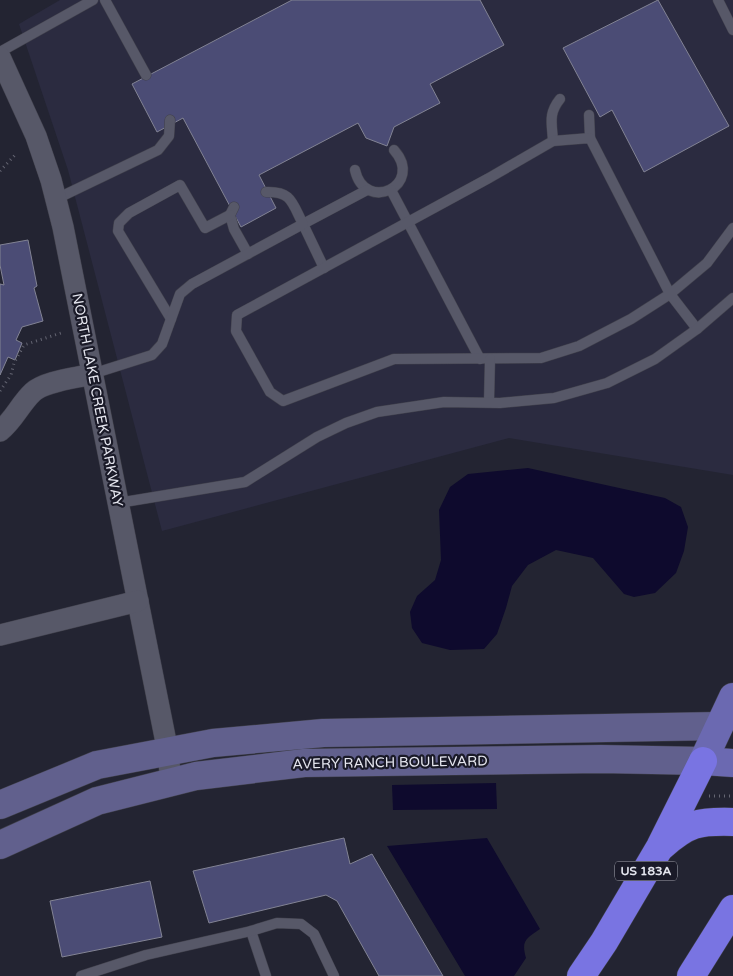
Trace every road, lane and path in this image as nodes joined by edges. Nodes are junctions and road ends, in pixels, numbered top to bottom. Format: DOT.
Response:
graph roads {
  1 [pos="93,0"];
  2 [pos="105,0"];
  3 [pos="718,0"];
  4 [pos="733,30"];
  5 [pos="0,52"];
  6 [pos="0,57"];
  7 [pos="146,75"];
  8 [pos="560,99"];
  9 [pos="589,115"];
  10 [pos="170,120"];
  11 [pos="590,138"];
  12 [pos="553,141"];
  13 [pos="394,150"];
  14 [pos="15,156"];
  15 [pos="355,170"];
  16 [pos="0,171"];
  17 [pos="368,190"];
  18 [pos="391,190"];
  19 [pos="266,192"];
  20 [pos="56,199"];
  21 [pos="407,223"];
  22 [pos="303,224"];
  23 [pos="733,228"];
  24 [pos="248,254"];
  25 [pos="324,268"];
  26 [pos="670,294"];
  27 [pos="733,298"];
  28 [pos="171,318"];
  29 [pos="697,330"];
  30 [pos="60,333"];
  31 [pos="485,359"];
  32 [pos="92,374"];
  33 [pos="0,391"];
  34 [pos="489,402"];
  35 [pos="0,431"];
  36 [pos="118,503"];
  37 [pos="138,601"];
  38 [pos="0,635"];
  39 [pos="733,697"];
  40 [pos="726,726"];
  41 [pos="168,752"];
  42 [pos="702,761"];
  43 [pos="733,763"];
  44 [pos="170,783"];
  45 [pos="701,796"];
  46 [pos="733,796"];
  47 [pos="0,805"];
  48 [pos="733,822"];
  49 [pos="0,845"];
  50 [pos="660,847"];
  51 [pos="733,909"];
  52 [pos="251,931"];
  53 [pos="81,976"];
  54 [pos="264,976"];
  55 [pos="334,976"];
  56 [pos="581,976"];
  57 [pos="691,976"];
  1 -- 5 [label="lane"];
  2 -- 7 [label="lane"];
  3 -- 4 [label="lane"];
  6 -- 20 [label="street, NORTH LAKE CREEK PARKWAY"];
  8 -- 12 [label="lane"];
  9 -- 11 [label="lane"];
  10 -- 20 [label="lane"];
  11 -- 12 [label="lane"];
  11 -- 26 [label="lane"];
  12 -- 21 [label="lane"];
  13 -- 18 [label="lane"];
  14 -- 16 [label="path"];
  15 -- 17 [label="lane"];
  17 -- 18 [label="lane"];
  17 -- 22 [label="lane"];
  18 -- 21 [label="lane"];
  19 -- 22 [label="lane"];
  20 -- 32 [label="street, NORTH LAKE CREEK PARKWAY"];
  21 -- 25 [label="lane"];
  21 -- 31 [label="lane"];
  22 -- 24 [label="lane"];
  22 -- 25 [label="lane"];
  23 -- 26 [label="lane"];
  24 -- 28 [label="lane"];
  24 -- 28 [label="lane"];
  25 -- 31 [label="lane"];
  26 -- 29 [label="lane"];
  26 -- 31 [label="lane"];
  27 -- 29 [label="lane"];
  28 -- 32 [label="lane"];
  29 -- 34 [label="lane"];
  30 -- 33 [label="path"];
  31 -- 34 [label="lane"];
  32 -- 35 [label="street"];
  32 -- 36 [label="street, NORTH LAKE CREEK PARKWAY"];
  34 -- 36 [label="lane"];
  36 -- 37 [label="street, NORTH LAKE CREEK PARKWAY"];
  37 -- 38 [label="street"];
  37 -- 41 [label="street, NORTH LAKE CREEK PARKWAY"];
  39 -- 40 [label="main road"];
  40 -- 41 [label="main road, AVERY RANCH BOULEVARD"];
  40 -- 42 [label="main road"];
  41 -- 44 [label="street, NORTH LAKE CREEK PARKWAY"];
  41 -- 47 [label="main road, AVERY RANCH BOULEVARD"];
  42 -- 43 [label="main road, AVERY RANCH BOULEVARD"];
  42 -- 44 [label="main road, AVERY RANCH BOULEVARD"];
  42 -- 50 [label="highway, US 183A"];
  44 -- 49 [label="main road, AVERY RANCH BOULEVARD"];
  45 -- 46 [label="path"];
  48 -- 50 [label="highway"];
  50 -- 56 [label="highway, US 183A"];
  51 -- 57 [label="highway"];
  52 -- 53 [label="lane"];
  52 -- 54 [label="lane"];
  52 -- 55 [label="lane"];
}
